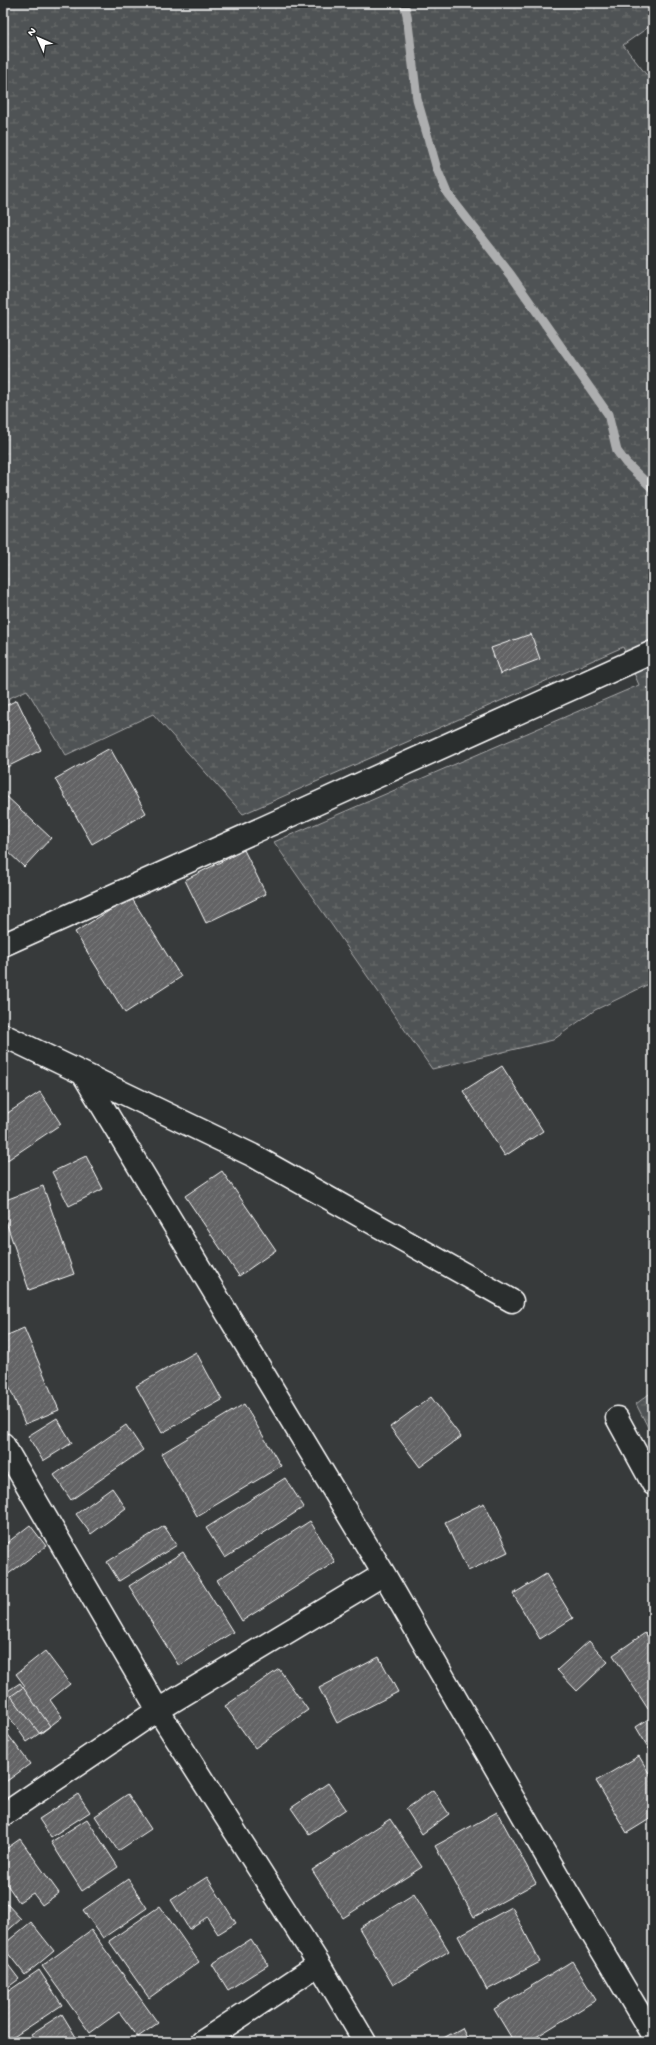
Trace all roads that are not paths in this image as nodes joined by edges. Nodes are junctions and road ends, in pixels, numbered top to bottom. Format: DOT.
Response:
graph roads {
  1 [pos="653,652"];
  2 [pos="3,945"];
  3 [pos="3,1035"];
  4 [pos="83,1074"];
  5 [pos="512,1301"];
  6 [pos="617,1418"];
  7 [pos="3,1444"];
  8 [pos="8,1466"];
  9 [pos="653,1484"];
  10 [pos="384,1574"];
  11 [pos="158,1710"];
  12 [pos="3,1815"];
  13 [pos="319,1964"];
  14 [pos="653,2036"];
  15 [pos="202,2042"];
  16 [pos="365,2042"];
  1 -- 2 [label="street"];
  3 -- 4 [label="street"];
  4 -- 5 [label="street"];
  4 -- 10 [label="street"];
  6 -- 9 [label="street"];
  7 -- 8 [label="street"];
  8 -- 11 [label="street"];
  10 -- 11 [label="street"];
  10 -- 14 [label="street"];
  11 -- 12 [label="street"];
  11 -- 13 [label="street"];
  13 -- 15 [label="street"];
  13 -- 16 [label="street"];
}
